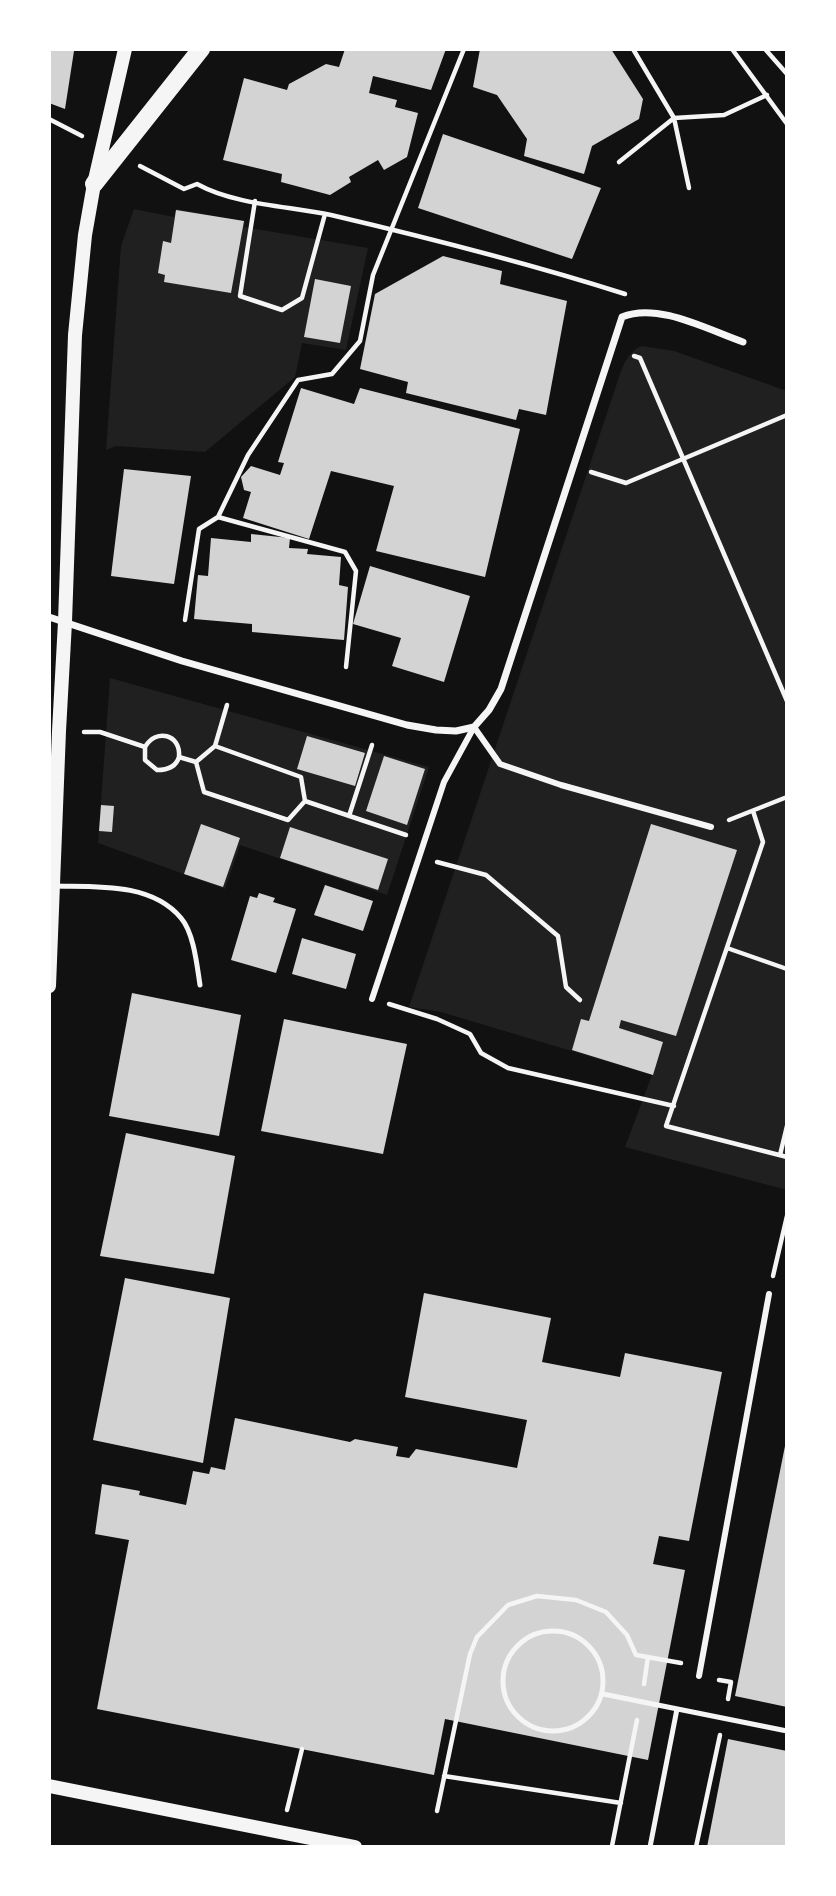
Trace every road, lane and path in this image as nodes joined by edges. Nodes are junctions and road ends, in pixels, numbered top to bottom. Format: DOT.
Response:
graph roads {
  1 [pos="125,49"];
  2 [pos="201,49"];
  3 [pos="464,49"];
  4 [pos="633,49"];
  5 [pos="732,49"];
  6 [pos="765,49"];
  7 [pos="787,74"];
  8 [pos="767,95"];
  9 [pos="674,118"];
  10 [pos="787,124"];
  11 [pos="619,162"];
  12 [pos="94,184"];
  13 [pos="689,188"];
  14 [pos="214,193"];
  15 [pos="255,201"];
  16 [pos="326,214"];
  17 [pos="391,229"];
  18 [pos="629,295"];
  19 [pos="743,342"];
  20 [pos="634,356"];
  21 [pos="787,415"];
  22 [pos="684,458"];
  23 [pos="574,466"];
  24 [pos="218,517"];
  25 [pos="49,617"];
  26 [pos="185,620"];
  27 [pos="65,622"];
  28 [pos="346,667"];
  29 [pos="787,701"];
  30 [pos="227,705"];
  31 [pos="474,727"];
  32 [pos="113,737"];
  33 [pos="372,745"];
  34 [pos="215,746"];
  35 [pos="145,747"];
  36 [pos="179,757"];
  37 [pos="196,762"];
  38 [pos="787,797"];
  39 [pos="305,801"];
  40 [pos="753,811"];
  41 [pos="349,816"];
  42 [pos="711,827"];
  43 [pos="407,835"];
  44 [pos="486,875"];
  45 [pos="53,886"];
  46 [pos="727,948"];
  47 [pos="787,968"];
  48 [pos="200,985"];
  49 [pos="49,986"];
  50 [pos="372,999"];
  51 [pos="580,1000"];
  52 [pos="674,1106"];
  53 [pos="787,1126"];
  54 [pos="780,1155"];
  55 [pos="787,1157"];
  56 [pos="787,1216"];
  57 [pos="779,1251"];
  58 [pos="787,1252"];
  59 [pos="769,1294"];
  60 [pos="648,1657"];
  61 [pos="700,1667"];
  62 [pos="699,1676"];
  63 [pos="603,1694"];
  64 [pos="641,1702"];
  65 [pos="677,1709"];
  66 [pos="724,1718"];
  67 [pos="787,1731"];
  68 [pos="302,1749"];
  69 [pos="444,1776"];
  70 [pos="49,1786"];
  71 [pos="621,1803"];
  72 [pos="437,1811"];
  73 [pos="284,1823"];
  74 [pos="612,1846"];
  75 [pos="355,1847"];
  76 [pos="650,1847"];
  77 [pos="696,1847"];
  1 -- 12 [label="main road"];
  2 -- 12 [label="main road"];
  3 -- 17 [label="path"];
  4 -- 9 [label="path"];
  5 -- 8 [label="path"];
  6 -- 7 [label="path"];
  8 -- 9 [label="path"];
  8 -- 10 [label="path"];
  9 -- 11 [label="path"];
  9 -- 13 [label="path"];
  12 -- 27 [label="main road"];
  14 -- 15 [label="path"];
  15 -- 16 [label="path"];
  15 -- 16 [label="path"];
  16 -- 17 [label="path"];
  17 -- 18 [label="path"];
  17 -- 24 [label="path"];
  19 -- 23 [label="street"];
  20 -- 22 [label="path"];
  21 -- 22 [label="path"];
  22 -- 23 [label="path"];
  22 -- 29 [label="path"];
  23 -- 31 [label="street"];
  24 -- 26 [label="path"];
  24 -- 28 [label="path"];
  25 -- 27 [label="street"];
  27 -- 31 [label="street"];
  27 -- 45 [label="main road"];
  30 -- 34 [label="path"];
  31 -- 42 [label="street"];
  31 -- 50 [label="street"];
  32 -- 35 [label="path"];
  33 -- 41 [label="path"];
  34 -- 37 [label="path"];
  34 -- 39 [label="path"];
  35 -- 36 [label="path"];
  35 -- 36 [label="path"];
  36 -- 37 [label="path"];
  37 -- 39 [label="path"];
  38 -- 40 [label="path"];
  39 -- 41 [label="path"];
  40 -- 42 [label="path"];
  40 -- 46 [label="path"];
  41 -- 43 [label="path"];
  44 -- 51 [label="path"];
  45 -- 48 [label="lane"];
  45 -- 49 [label="main road"];
  46 -- 47 [label="path"];
  46 -- 52 [label="path"];
  50 -- 52 [label="path"];
  52 -- 54 [label="path"];
  53 -- 54 [label="path"];
  54 -- 55 [label="path"];
  56 -- 57 [label="path"];
  57 -- 58 [label="path"];
  57 -- 59 [label="path"];
  59 -- 61 [label="street"];
  60 -- 61 [label="path"];
  60 -- 64 [label="path"];
  60 -- 69 [label="path"];
  61 -- 62 [label="street"];
  62 -- 66 [label="path"];
  63 -- 63 [label="lane"];
  63 -- 64 [label="lane"];
  64 -- 65 [label="lane"];
  64 -- 71 [label="path"];
  65 -- 66 [label="lane"];
  65 -- 76 [label="lane"];
  66 -- 67 [label="lane"];
  66 -- 77 [label="path"];
  68 -- 73 [label="path"];
  69 -- 71 [label="path"];
  69 -- 72 [label="path"];
  70 -- 75 [label="main road"];
  71 -- 74 [label="path"];
}
